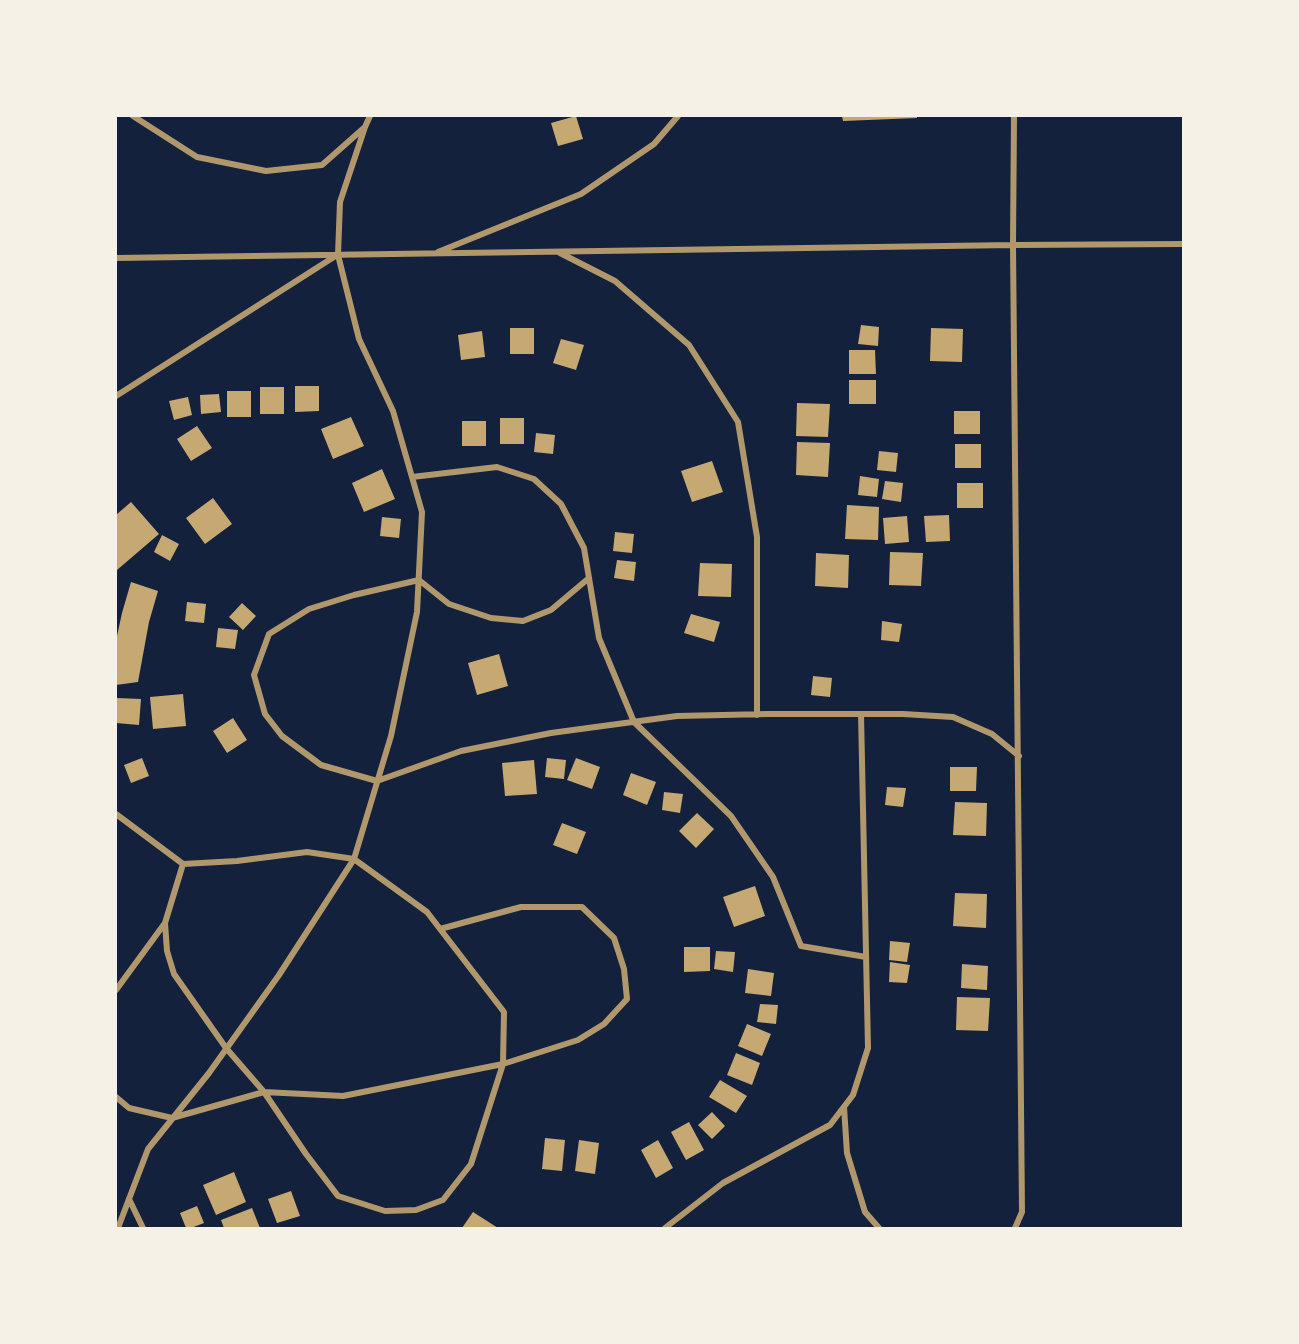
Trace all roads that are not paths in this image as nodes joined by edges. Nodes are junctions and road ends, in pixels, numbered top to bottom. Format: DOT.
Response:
graph roads {
  1 [pos="133,116"];
  2 [pos="370,116"];
  3 [pos="678,116"];
  4 [pos="1014,116"];
  5 [pos="365,127"];
  6 [pos="1184,244"];
  7 [pos="1013,245"];
  8 [pos="557,252"];
  9 [pos="435,254"];
  10 [pos="338,255"];
  11 [pos="116,258"];
  12 [pos="116,396"];
  13 [pos="412,477"];
  14 [pos="590,578"];
  15 [pos="419,580"];
  16 [pos="861,714"];
  17 [pos="757,715"];
  18 [pos="634,722"];
  19 [pos="1018,756"];
  20 [pos="377,781"];
  21 [pos="116,814"];
  22 [pos="354,859"];
  23 [pos="183,864"];
  24 [pos="165,923"];
  25 [pos="440,929"];
  26 [pos="866,957"];
  27 [pos="116,990"];
  28 [pos="226,1048"];
  29 [pos="503,1064"];
  30 [pos="264,1092"];
  31 [pos="116,1097"];
  32 [pos="844,1107"];
  33 [pos="172,1118"];
  34 [pos="129,1199"];
  35 [pos="117,1228"];
  36 [pos="143,1228"];
  37 [pos="665,1228"];
  38 [pos="879,1228"];
  39 [pos="1015,1228"];
  1 -- 5 [label="street"];
  2 -- 5 [label="street"];
  3 -- 9 [label="street"];
  4 -- 7 [label="street"];
  5 -- 10 [label="street"];
  6 -- 7 [label="street"];
  7 -- 8 [label="street"];
  7 -- 19 [label="street"];
  8 -- 9 [label="street"];
  8 -- 17 [label="street"];
  9 -- 10 [label="street"];
  10 -- 11 [label="street"];
  10 -- 12 [label="street"];
  10 -- 13 [label="street"];
  13 -- 14 [label="street"];
  13 -- 15 [label="street"];
  14 -- 15 [label="street"];
  14 -- 18 [label="street"];
  15 -- 20 [label="street"];
  15 -- 20 [label="street"];
  16 -- 17 [label="street"];
  16 -- 19 [label="street"];
  16 -- 26 [label="street"];
  17 -- 18 [label="street"];
  18 -- 20 [label="street"];
  18 -- 26 [label="street"];
  19 -- 39 [label="street"];
  20 -- 22 [label="street"];
  21 -- 23 [label="street"];
  22 -- 23 [label="street"];
  22 -- 25 [label="street"];
  22 -- 28 [label="street"];
  23 -- 24 [label="street"];
  24 -- 27 [label="street"];
  24 -- 28 [label="street"];
  25 -- 29 [label="street"];
  25 -- 29 [label="street"];
  26 -- 32 [label="street"];
  28 -- 30 [label="street"];
  28 -- 33 [label="street"];
  29 -- 30 [label="street"];
  29 -- 30 [label="street"];
  30 -- 33 [label="street"];
  31 -- 33 [label="street"];
  32 -- 37 [label="street"];
  32 -- 38 [label="street"];
  33 -- 34 [label="street"];
  34 -- 35 [label="street"];
  34 -- 36 [label="street"];
}
